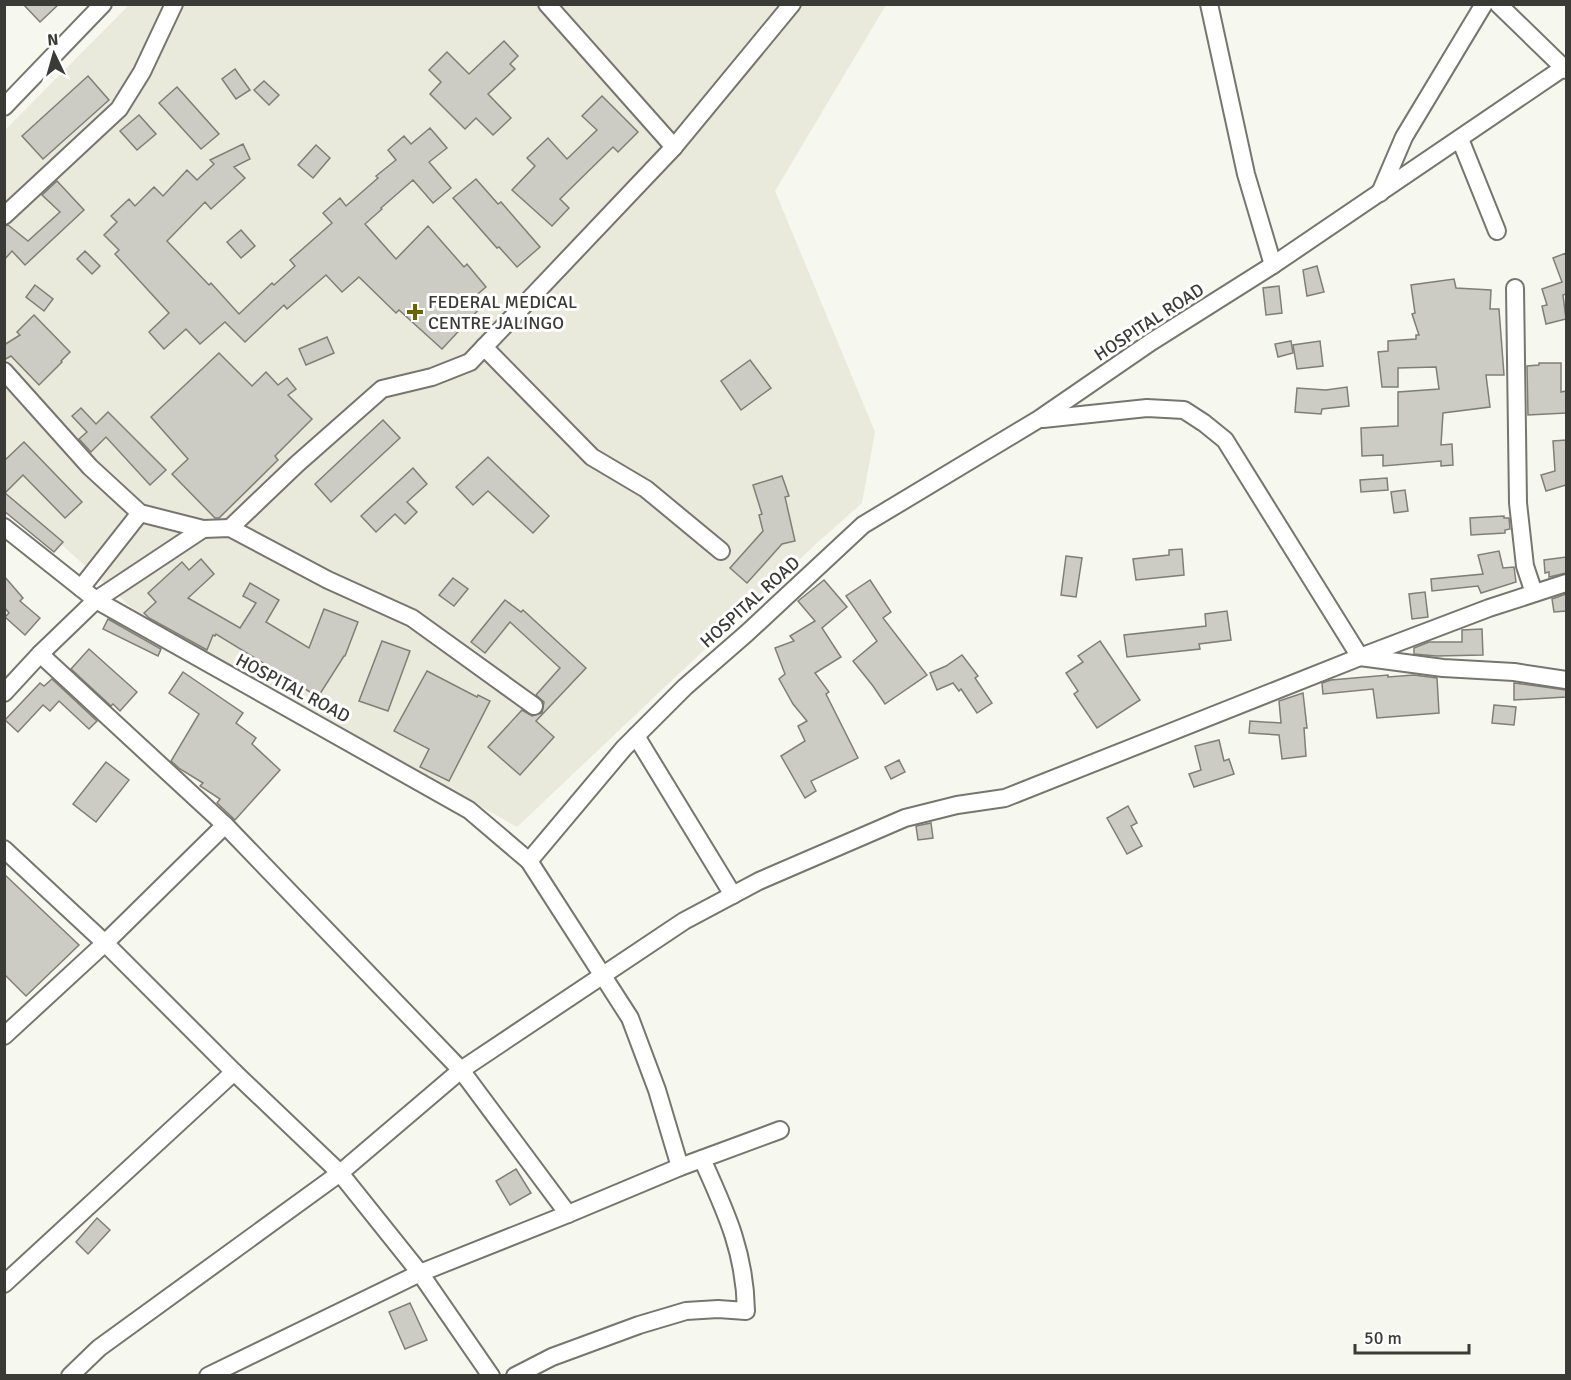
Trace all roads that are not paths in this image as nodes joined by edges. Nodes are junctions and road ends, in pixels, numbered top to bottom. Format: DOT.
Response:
graph roads {
  1 [pos="103,4"];
  2 [pos="174,4"];
  3 [pos="547,4"];
  4 [pos="792,4"];
  5 [pos="1209,4"];
  6 [pos="1484,4"];
  7 [pos="1498,4"];
  8 [pos="1566,67"];
  9 [pos="4,107"];
  10 [pos="1460,139"];
  11 [pos="674,147"];
  12 [pos="1380,194"];
  13 [pos="4,216"];
  14 [pos="1497,231"];
  15 [pos="1273,266"];
  16 [pos="1515,288"];
  17 [pos="484,347"];
  18 [pos="4,371"];
  19 [pos="1039,419"];
  20 [pos="140,513"];
  21 [pos="4,527"];
  22 [pos="230,528"];
  23 [pos="203,529"];
  24 [pos="721,551"];
  25 [pos="1566,582"];
  26 [pos="81,588"];
  27 [pos="1534,593"];
  28 [pos="96,600"];
  29 [pos="40,654"];
  30 [pos="1360,657"];
  31 [pos="1566,680"];
  32 [pos="4,693"];
  33 [pos="534,706"];
  34 [pos="636,736"];
  35 [pos="225,825"];
  36 [pos="4,849"];
  37 [pos="529,861"];
  38 [pos="733,895"];
  39 [pos="105,943"];
  40 [pos="602,975"];
  41 [pos="4,1036"];
  42 [pos="461,1070"];
  43 [pos="234,1072"];
  44 [pos="780,1130"];
  45 [pos="702,1159"];
  46 [pos="680,1167"];
  47 [pos="340,1173"];
  48 [pos="568,1214"];
  49 [pos="420,1273"];
  50 [pos="4,1284"];
  51 [pos="70,1376"];
  52 [pos="208,1376"];
  53 [pos="490,1376"];
  54 [pos="515,1376"];
  1 -- 9 [label="street"];
  2 -- 13 [label="street"];
  3 -- 11 [label="street"];
  4 -- 11 [label="street"];
  5 -- 15 [label="street"];
  6 -- 12 [label="street"];
  7 -- 8 [label="street"];
  8 -- 10 [label="street, HOSPITAL ROAD"];
  10 -- 12 [label="street, HOSPITAL ROAD"];
  10 -- 14 [label="street"];
  11 -- 17 [label="street"];
  12 -- 15 [label="street, HOSPITAL ROAD"];
  15 -- 19 [label="street, HOSPITAL ROAD"];
  16 -- 27 [label="street"];
  17 -- 22 [label="street"];
  17 -- 24 [label="street"];
  18 -- 20 [label="street"];
  19 -- 30 [label="street"];
  19 -- 34 [label="street, HOSPITAL ROAD"];
  20 -- 23 [label="street"];
  20 -- 26 [label="street"];
  21 -- 26 [label="street, HOSPITAL ROAD"];
  22 -- 23 [label="street"];
  22 -- 33 [label="street"];
  23 -- 28 [label="street"];
  25 -- 27 [label="street"];
  26 -- 28 [label="street, HOSPITAL ROAD"];
  27 -- 30 [label="street"];
  28 -- 29 [label="street"];
  28 -- 37 [label="street, HOSPITAL ROAD"];
  29 -- 32 [label="street"];
  29 -- 35 [label="street"];
  30 -- 31 [label="street"];
  30 -- 38 [label="street"];
  34 -- 37 [label="street, HOSPITAL ROAD"];
  34 -- 38 [label="street"];
  35 -- 39 [label="street"];
  35 -- 42 [label="street"];
  36 -- 39 [label="street"];
  37 -- 40 [label="street"];
  38 -- 40 [label="street"];
  39 -- 41 [label="street"];
  39 -- 43 [label="street"];
  40 -- 42 [label="street"];
  40 -- 46 [label="street"];
  42 -- 47 [label="street"];
  42 -- 48 [label="street"];
  43 -- 47 [label="street"];
  43 -- 50 [label="street"];
  44 -- 45 [label="street"];
  45 -- 46 [label="street"];
  45 -- 54 [label="street"];
  46 -- 48 [label="street"];
  47 -- 49 [label="street"];
  47 -- 51 [label="street"];
  48 -- 49 [label="street"];
  49 -- 52 [label="street"];
  49 -- 53 [label="street"];
}
